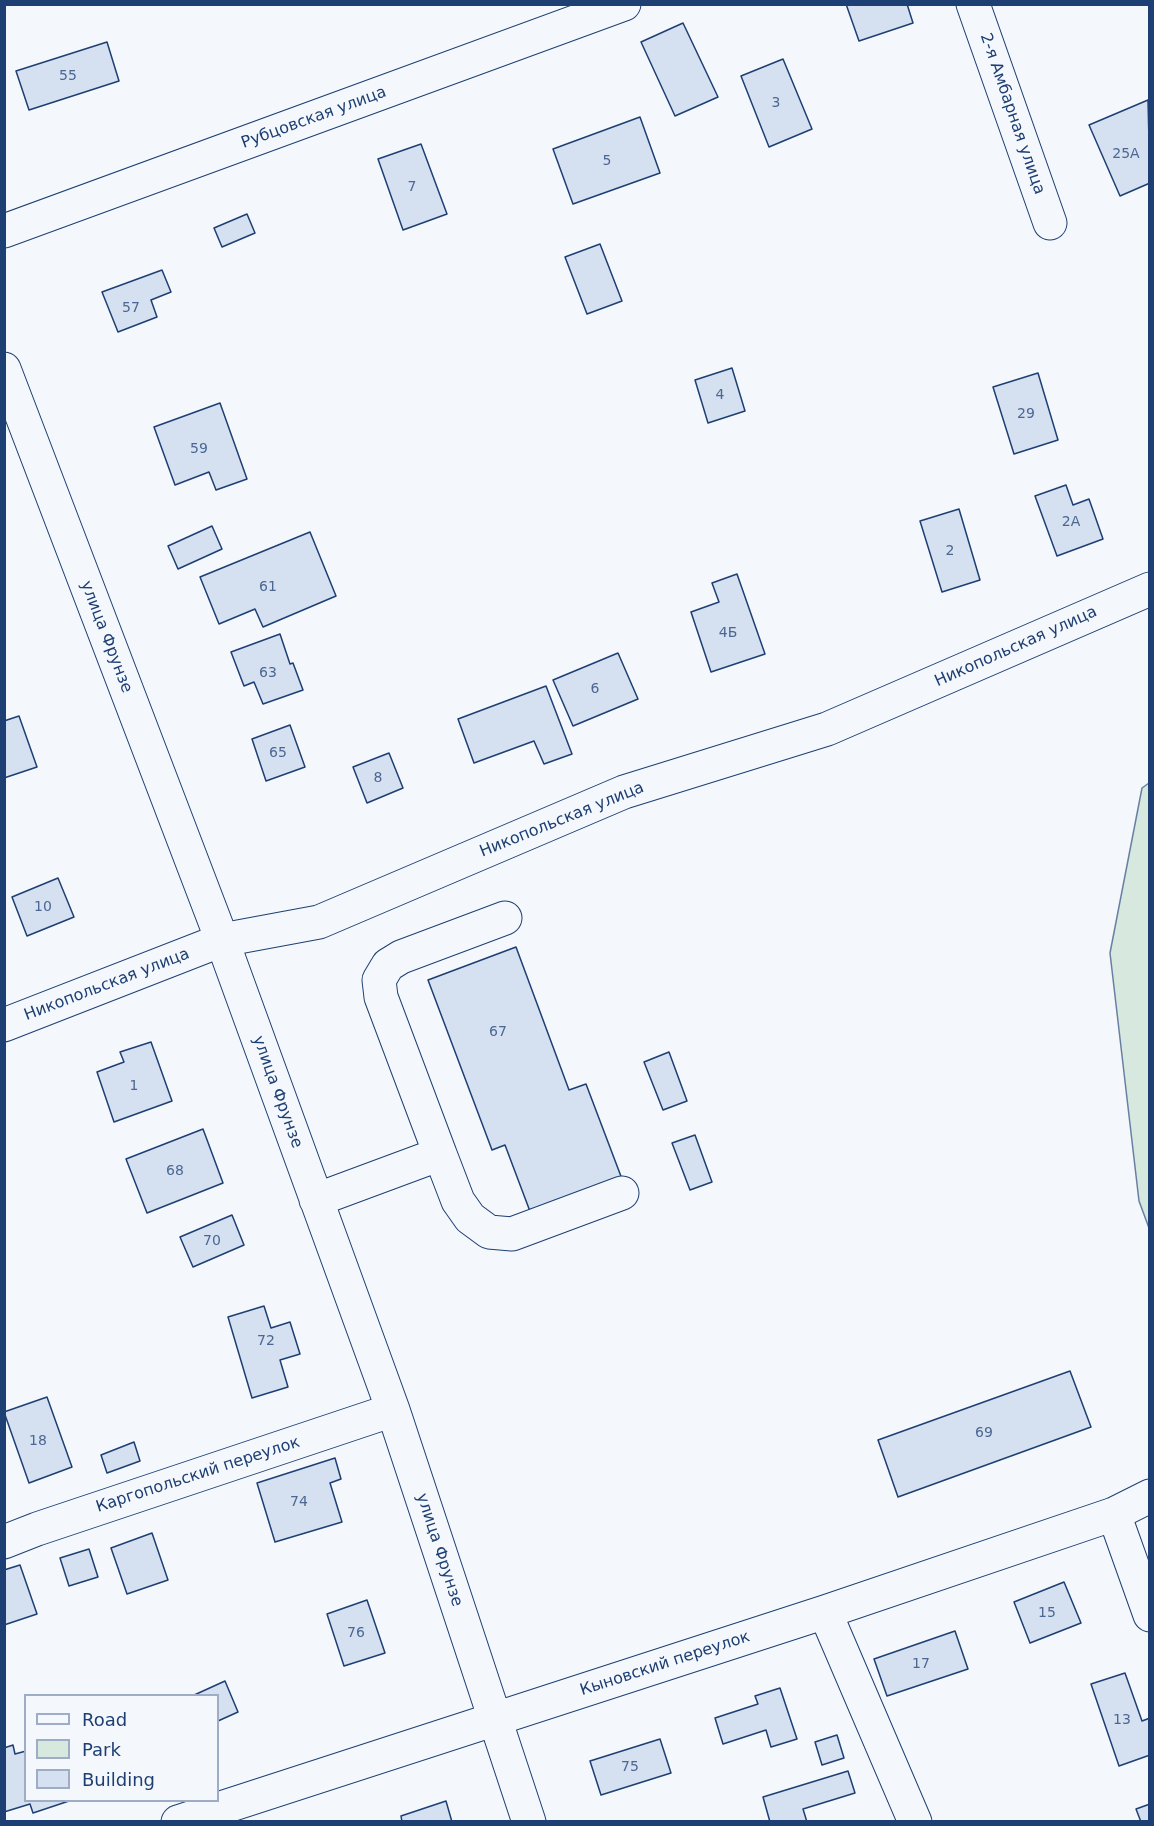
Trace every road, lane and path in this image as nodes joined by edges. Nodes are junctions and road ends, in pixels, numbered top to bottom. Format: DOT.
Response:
graph roads {
  1 [pos="624,4"];
  2 [pos="974,4"];
  3 [pos="1050,223"];
  4 [pos="4,231"];
  5 [pos="4,369"];
  6 [pos="1149,589"];
  7 [pos="505,918"];
  8 [pos="222,940"];
  9 [pos="4,1025"];
  10 [pos="440,1154"];
  11 [pos="622,1193"];
  12 [pos="316,1200"];
  13 [pos="393,1410"];
  14 [pos="1149,1496"];
  15 [pos="1114,1514"];
  16 [pos="4,1542"];
  17 [pos="825,1612"];
  18 [pos="1149,1615"];
  19 [pos="495,1719"];
  20 [pos="178,1821"];
  21 [pos="529,1821"];
  22 [pos="915,1821"];
  1 -- 4 [label="street, Рубцовская улица"];
  2 -- 3 [label="street, 2-я Амбарная улица"];
  5 -- 8 [label="street, улица Фрунзе"];
  6 -- 8 [label="street, Никопольская улица"];
  7 -- 10 [label="street"];
  8 -- 9 [label="street, Никопольская улица"];
  8 -- 12 [label="street, улица Фрунзе"];
  10 -- 11 [label="street"];
  10 -- 12 [label="street"];
  12 -- 13 [label="street, улица Фрунзе"];
  13 -- 16 [label="street, Каргопольский переулок"];
  13 -- 19 [label="street, улица Фрунзе"];
  14 -- 15 [label="street, Кыновский переулок"];
  15 -- 17 [label="street, Кыновский переулок"];
  15 -- 18 [label="street"];
  17 -- 19 [label="street, Кыновский переулок"];
  17 -- 22 [label="street"];
  19 -- 20 [label="street, Кыновский переулок"];
  19 -- 21 [label="street, улица Фрунзе"];
}
